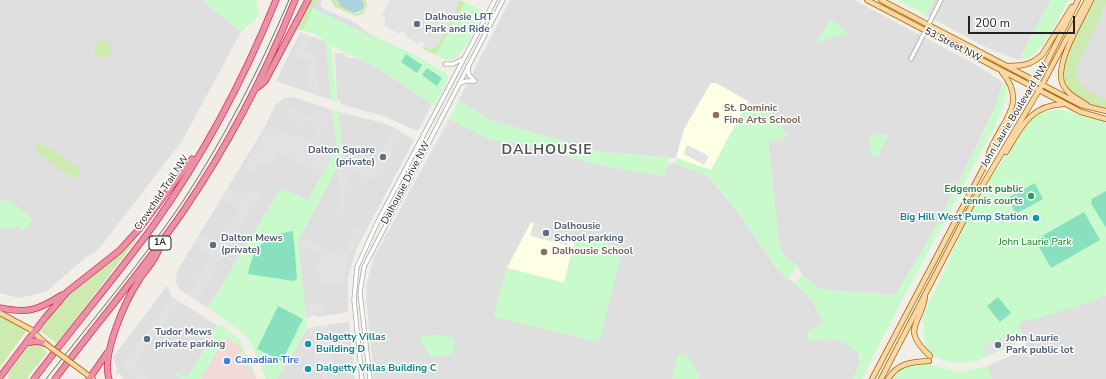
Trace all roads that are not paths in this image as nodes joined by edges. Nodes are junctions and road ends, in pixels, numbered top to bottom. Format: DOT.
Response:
graph roads {
  1 [pos="276,0"];
  2 [pos="295,0"];
  3 [pos="308,0"];
  4 [pos="495,0"];
  5 [pos="503,0"];
  6 [pos="867,0"];
  7 [pos="881,0"];
  8 [pos="942,0"];
  9 [pos="1077,0"];
  10 [pos="1087,0"];
  11 [pos="1091,0"];
  12 [pos="928,25"];
  13 [pos="925,31"];
  14 [pos="464,58"];
  15 [pos="910,59"];
  16 [pos="445,64"];
  17 [pos="1006,65"];
  18 [pos="468,66"];
  19 [pos="1001,70"];
  20 [pos="1036,81"];
  21 [pos="459,84"];
  22 [pos="1042,85"];
  23 [pos="1032,87"];
  24 [pos="256,89"];
  25 [pos="1038,90"];
  26 [pos="1065,104"];
  27 [pos="1091,108"];
  28 [pos="1106,111"];
  29 [pos="1106,118"];
  30 [pos="202,147"];
  31 [pos="986,162"];
  32 [pos="978,193"];
  33 [pos="160,244"];
  34 [pos="67,292"];
  35 [pos="926,292"];
  36 [pos="0,308"];
  37 [pos="0,313"];
  38 [pos="34,333"];
  39 [pos="26,343"];
  40 [pos="46,344"];
  41 [pos="109,351"];
  42 [pos="0,377"];
  43 [pos="91,378"];
  44 [pos="34,379"];
  45 [pos="54,379"];
  46 [pos="109,379"];
  47 [pos="362,379"];
  48 [pos="370,379"];
  49 [pos="872,379"];
  50 [pos="881,379"];
  51 [pos="888,379"];
  1 -- 30 [label="highway, Crowchild Trail NW / 1A"];
  2 -- 24 [label="highway, 1A"];
  3 -- 24 [label="highway"];
  4 -- 14 [label="street, Dalhousie Drive NW"];
  5 -- 18 [label="street, Dalhousie Drive NW"];
  6 -- 13 [label="main road, 53 Street NW"];
  7 -- 12 [label="main road, 53 Street NW"];
  8 -- 12 [label="street"];
  9 -- 17 [label="main road"];
  9 -- 20 [label="main road, John Laurie Boulevard NW"];
  10 -- 22 [label="main road, John Laurie Boulevard NW"];
  11 -- 27 [label="main road"];
  12 -- 13 [label="street"];
  12 -- 17 [label="main road, 53 Street NW"];
  13 -- 15 [label="street"];
  13 -- 19 [label="main road, 53 Street NW"];
  14 -- 16 [label="street"];
  14 -- 47 [label="street, Dalhousie Drive NW"];
  17 -- 20 [label="main road, 53 Street NW"];
  18 -- 21 [label="street, Dalhousie Drive NW"];
  18 -- 21 [label="street"];
  19 -- 23 [label="main road, 53 Street NW"];
  19 -- 31 [label="main road"];
  20 -- 22 [label="main road, 53 Street NW"];
  20 -- 23 [label="main road, John Laurie Boulevard NW"];
  21 -- 48 [label="street, Dalhousie Drive NW"];
  22 -- 25 [label="main road, John Laurie Boulevard NW"];
  22 -- 27 [label="main road, 53 Street NW"];
  23 -- 25 [label="main road, 53 Street NW"];
  23 -- 31 [label="main road, John Laurie Boulevard NW"];
  24 -- 33 [label="highway, 1A"];
  25 -- 26 [label="main road, 53 Street NW"];
  25 -- 32 [label="main road, John Laurie Boulevard NW"];
  26 -- 29 [label="main road, 53 Street NW"];
  26 -- 32 [label="main road"];
  27 -- 28 [label="main road, 53 Street NW"];
  30 -- 34 [label="highway"];
  30 -- 44 [label="highway, Crowchild Trail NW / 1A"];
  31 -- 49 [label="main road, John Laurie Boulevard NW"];
  32 -- 35 [label="main road, John Laurie Boulevard NW"];
  33 -- 41 [label="highway"];
  33 -- 45 [label="highway, 1A"];
  34 -- 36 [label="highway"];
  34 -- 38 [label="highway"];
  35 -- 50 [label="main road, John Laurie Boulevard NW"];
  35 -- 51 [label="main road"];
  37 -- 38 [label="main road"];
  38 -- 39 [label="highway"];
  38 -- 40 [label="main road"];
  39 -- 40 [label="highway"];
  39 -- 42 [label="highway"];
  40 -- 43 [label="main road, bridge"];
  41 -- 43 [label="highway"];
  41 -- 46 [label="highway"];
}
